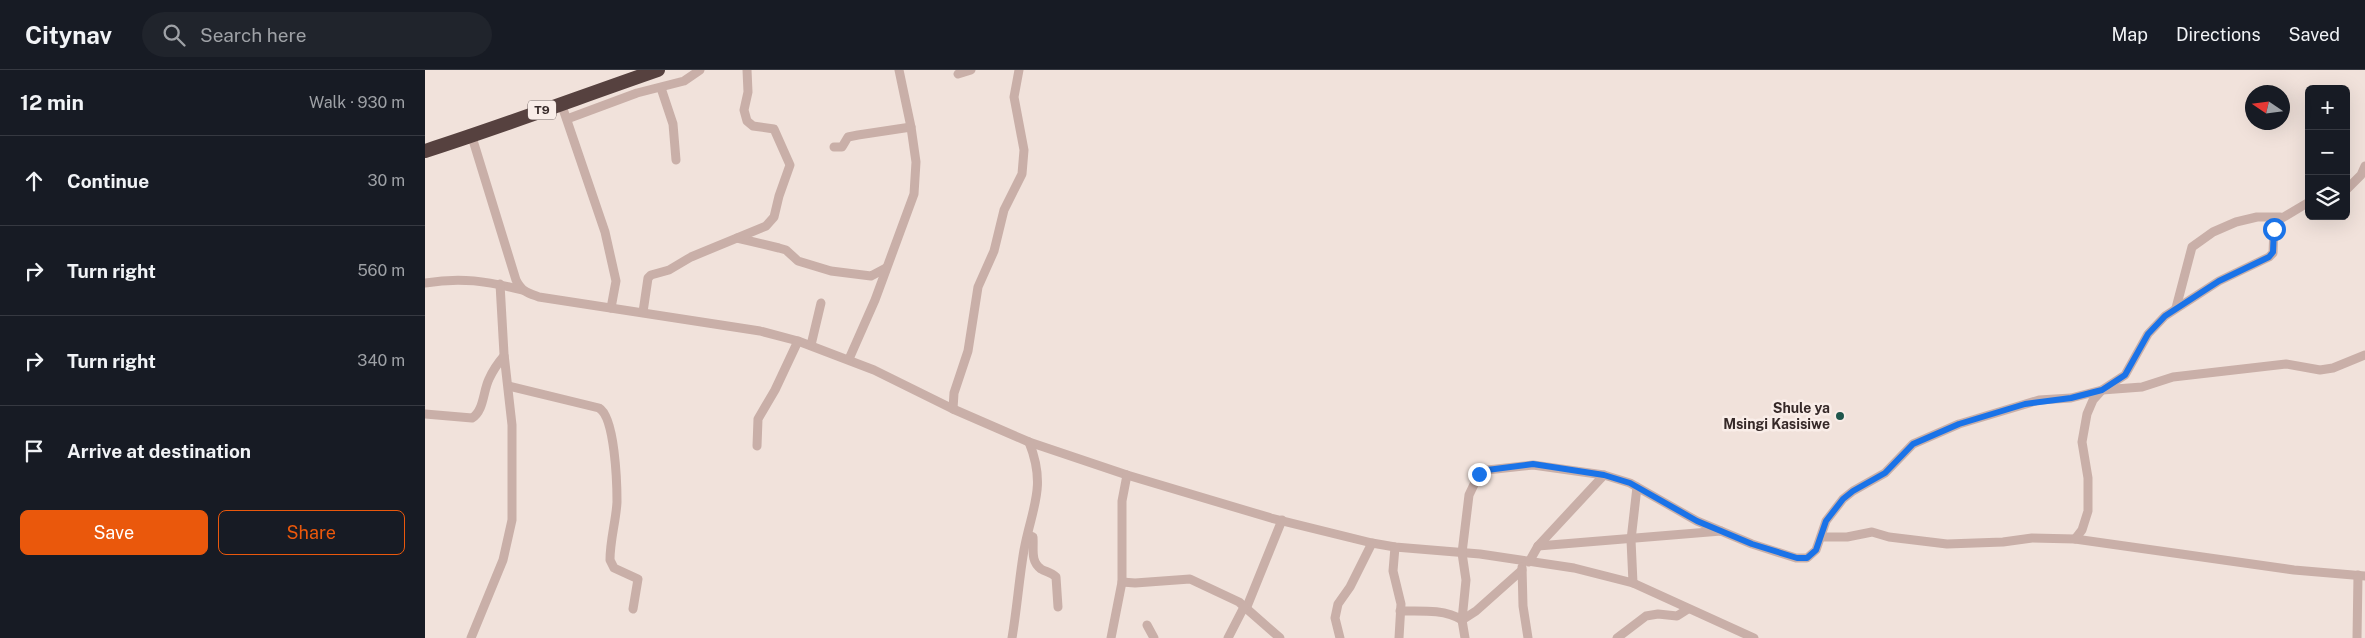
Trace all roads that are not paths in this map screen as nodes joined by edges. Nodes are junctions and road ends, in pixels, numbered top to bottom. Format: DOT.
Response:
graph roads {
  1 [pos="658,70"];
  2 [pos="700,70"];
  3 [pos="747,70"];
  4 [pos="899,70"];
  5 [pos="971,70"];
  6 [pos="1019,70"];
  7 [pos="958,74"];
  8 [pos="661,88"];
  9 [pos="561,103"];
  10 [pos="567,119"];
  11 [pos="911,127"];
  12 [pos="471,137"];
  13 [pos="834,147"];
  14 [pos="425,151"];
  15 [pos="676,160"];
  16 [pos="2365,166"];
  17 [pos="2350,186"];
  18 [pos="2305,204"];
  19 [pos="2280,217"];
  20 [pos="737,238"];
  21 [pos="886,268"];
  22 [pos="425,283"];
  23 [pos="500,284"];
  24 [pos="522,290"];
  25 [pos="821,303"];
  26 [pos="611,308"];
  27 [pos="2176,308"];
  28 [pos="643,312"];
  29 [pos="798,341"];
  30 [pos="811,345"];
  31 [pos="2365,355"];
  32 [pos="504,356"];
  33 [pos="849,359"];
  34 [pos="509,386"];
  35 [pos="2102,390"];
  36 [pos="953,408"];
  37 [pos="425,414"];
  38 [pos="1029,442"];
  39 [pos="757,446"];
  40 [pos="1127,475"];
  41 [pos="1604,475"];
  42 [pos="1637,487"];
  43 [pos="1282,520"];
  44 [pos="1721,531"];
  45 [pos="1028,535"];
  46 [pos="1821,537"];
  47 [pos="2075,539"];
  48 [pos="1631,540"];
  49 [pos="1372,543"];
  50 [pos="1538,546"];
  51 [pos="1395,547"];
  52 [pos="1462,553"];
  53 [pos="1525,564"];
  54 [pos="2361,575"];
  55 [pos="1122,582"];
  56 [pos="1633,583"];
  57 [pos="1057,607"];
  58 [pos="1245,608"];
  59 [pos="1688,608"];
  60 [pos="633,609"];
  61 [pos="1400,611"];
  62 [pos="1462,620"];
  63 [pos="1147,625"];
  64 [pos="471,638"];
  65 [pos="1012,638"];
  66 [pos="1111,638"];
  67 [pos="1155,638"];
  68 [pos="1228,638"];
  69 [pos="1279,638"];
  70 [pos="1340,638"];
  71 [pos="1399,638"];
  72 [pos="1465,638"];
  73 [pos="1528,638"];
  74 [pos="1617,638"];
  75 [pos="1754,638"];
  76 [pos="2357,638"];
  1 -- 9 [label="highway, T9"];
  2 -- 8 [label="street"];
  3 -- 20 [label="street"];
  4 -- 11 [label="street"];
  5 -- 7 [label="street"];
  6 -- 36 [label="street"];
  8 -- 10 [label="street"];
  8 -- 15 [label="street"];
  9 -- 10 [label="street"];
  9 -- 12 [label="highway, T9"];
  10 -- 26 [label="street"];
  11 -- 13 [label="street"];
  11 -- 21 [label="street"];
  12 -- 14 [label="highway, T9"];
  12 -- 24 [label="street"];
  16 -- 17 [label="street"];
  18 -- 19 [label="street"];
  19 -- 27 [label="street"];
  19 -- 27 [label="street"];
  20 -- 21 [label="street"];
  20 -- 28 [label="street"];
  21 -- 33 [label="street"];
  22 -- 23 [label="street"];
  23 -- 24 [label="street"];
  23 -- 32 [label="street"];
  24 -- 26 [label="street"];
  25 -- 30 [label="street"];
  26 -- 28 [label="street"];
  27 -- 35 [label="street"];
  28 -- 29 [label="street"];
  29 -- 30 [label="street"];
  29 -- 39 [label="street"];
  30 -- 33 [label="street"];
  31 -- 35 [label="street"];
  32 -- 34 [label="street"];
  32 -- 37 [label="street"];
  33 -- 36 [label="street"];
  34 -- 60 [label="street"];
  34 -- 64 [label="street"];
  35 -- 46 [label="street"];
  35 -- 47 [label="street"];
  36 -- 38 [label="street"];
  38 -- 40 [label="street"];
  38 -- 45 [label="street"];
  40 -- 43 [label="street"];
  40 -- 55 [label="street"];
  41 -- 42 [label="street"];
  41 -- 50 [label="street"];
  41 -- 52 [label="street"];
  42 -- 44 [label="street"];
  42 -- 48 [label="street"];
  43 -- 49 [label="street"];
  43 -- 58 [label="street"];
  44 -- 46 [label="street"];
  44 -- 48 [label="street"];
  45 -- 57 [label="street"];
  45 -- 65 [label="street"];
  46 -- 47 [label="street"];
  47 -- 54 [label="street"];
  48 -- 50 [label="street"];
  48 -- 56 [label="street"];
  49 -- 51 [label="street"];
  49 -- 70 [label="street"];
  50 -- 53 [label="street"];
  51 -- 52 [label="street"];
  51 -- 61 [label="street"];
  52 -- 53 [label="street"];
  52 -- 62 [label="street"];
  53 -- 56 [label="street"];
  53 -- 62 [label="street"];
  53 -- 73 [label="street"];
  54 -- 76 [label="street"];
  55 -- 58 [label="street"];
  55 -- 66 [label="street"];
  56 -- 59 [label="street"];
  58 -- 68 [label="street"];
  58 -- 69 [label="street"];
  59 -- 74 [label="street"];
  59 -- 75 [label="street"];
  61 -- 62 [label="street"];
  61 -- 71 [label="street"];
  62 -- 72 [label="street"];
  63 -- 67 [label="street"];
}
